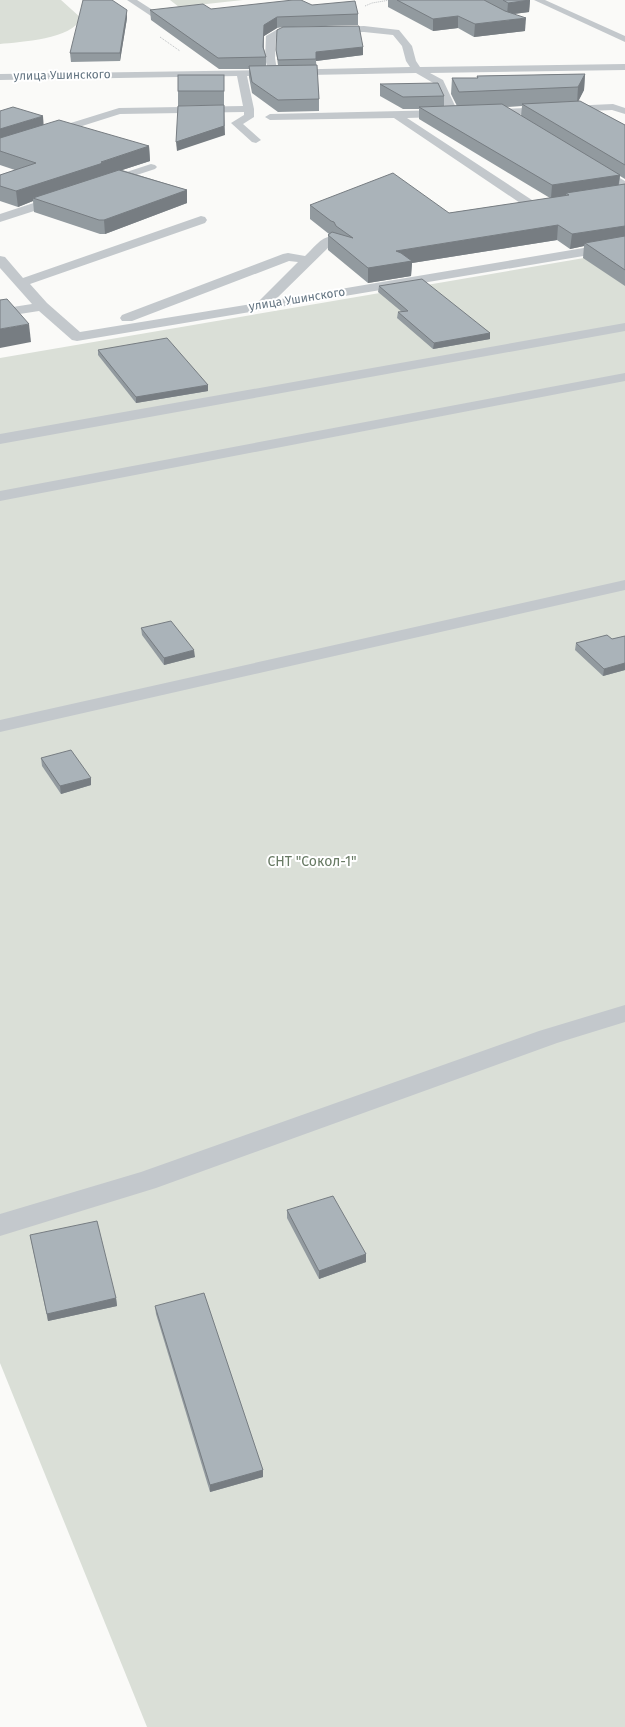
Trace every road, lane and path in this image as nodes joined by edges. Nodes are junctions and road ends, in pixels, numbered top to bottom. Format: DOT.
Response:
graph roads {
  1 [pos="131,0"];
  2 [pos="367,0"];
  3 [pos="538,0"];
  4 [pos="372,3"];
  5 [pos="157,16"];
  6 [pos="625,40"];
  7 [pos="625,67"];
  8 [pos="417,70"];
  9 [pos="241,72"];
  10 [pos="273,72"];
  11 [pos="0,77"];
  12 [pos="249,109"];
  13 [pos="625,111"];
  14 [pos="482,112"];
  15 [pos="453,113"];
  16 [pos="396,115"];
  17 [pos="270,117"];
  18 [pos="517,120"];
  19 [pos="256,140"];
  20 [pos="0,149"];
  21 [pos="585,161"];
  22 [pos="151,167"];
  23 [pos="90,188"];
  24 [pos="622,191"];
  25 [pos="75,193"];
  26 [pos="564,201"];
  27 [pos="0,218"];
  28 [pos="201,220"];
  29 [pos="329,240"];
  30 [pos="625,245"];
  31 [pos="0,260"];
  32 [pos="307,260"];
  33 [pos="21,283"];
  34 [pos="262,305"];
  35 [pos="42,306"];
  36 [pos="0,313"];
  37 [pos="625,327"];
  38 [pos="77,337"];
  39 [pos="625,377"];
  40 [pos="0,439"];
  41 [pos="0,496"];
  42 [pos="625,585"];
  43 [pos="0,726"];
  44 [pos="625,1013"];
  45 [pos="0,1225"];
  1 -- 5 [label="street"];
  2 -- 4 [label="path"];
  3 -- 6 [label="street"];
  7 -- 8 [label="street, улица Ушинского"];
  8 -- 10 [label="street, улица Ушинского"];
  8 -- 10 [label="street"];
  8 -- 15 [label="street"];
  9 -- 10 [label="street, улица Ушинского"];
  9 -- 11 [label="street, улица Ушинского"];
  9 -- 12 [label="street"];
  12 -- 19 [label="street"];
  12 -- 20 [label="street"];
  13 -- 18 [label="street"];
  14 -- 15 [label="street"];
  15 -- 16 [label="street"];
  16 -- 17 [label="street"];
  16 -- 26 [label="street"];
  21 -- 24 [label="street"];
  22 -- 23 [label="street"];
  25 -- 27 [label="street"];
  28 -- 33 [label="street"];
  29 -- 32 [label="street"];
  30 -- 34 [label="street, улица Ушинского"];
  31 -- 33 [label="street"];
  32 -- 34 [label="street"];
  32 -- 38 [label="street"];
  33 -- 35 [label="street"];
  34 -- 38 [label="street, улица Ушинского"];
  35 -- 36 [label="street"];
  35 -- 38 [label="street"];
  37 -- 40 [label="street"];
  39 -- 41 [label="street"];
  42 -- 43 [label="street"];
  44 -- 45 [label="street"];
}
